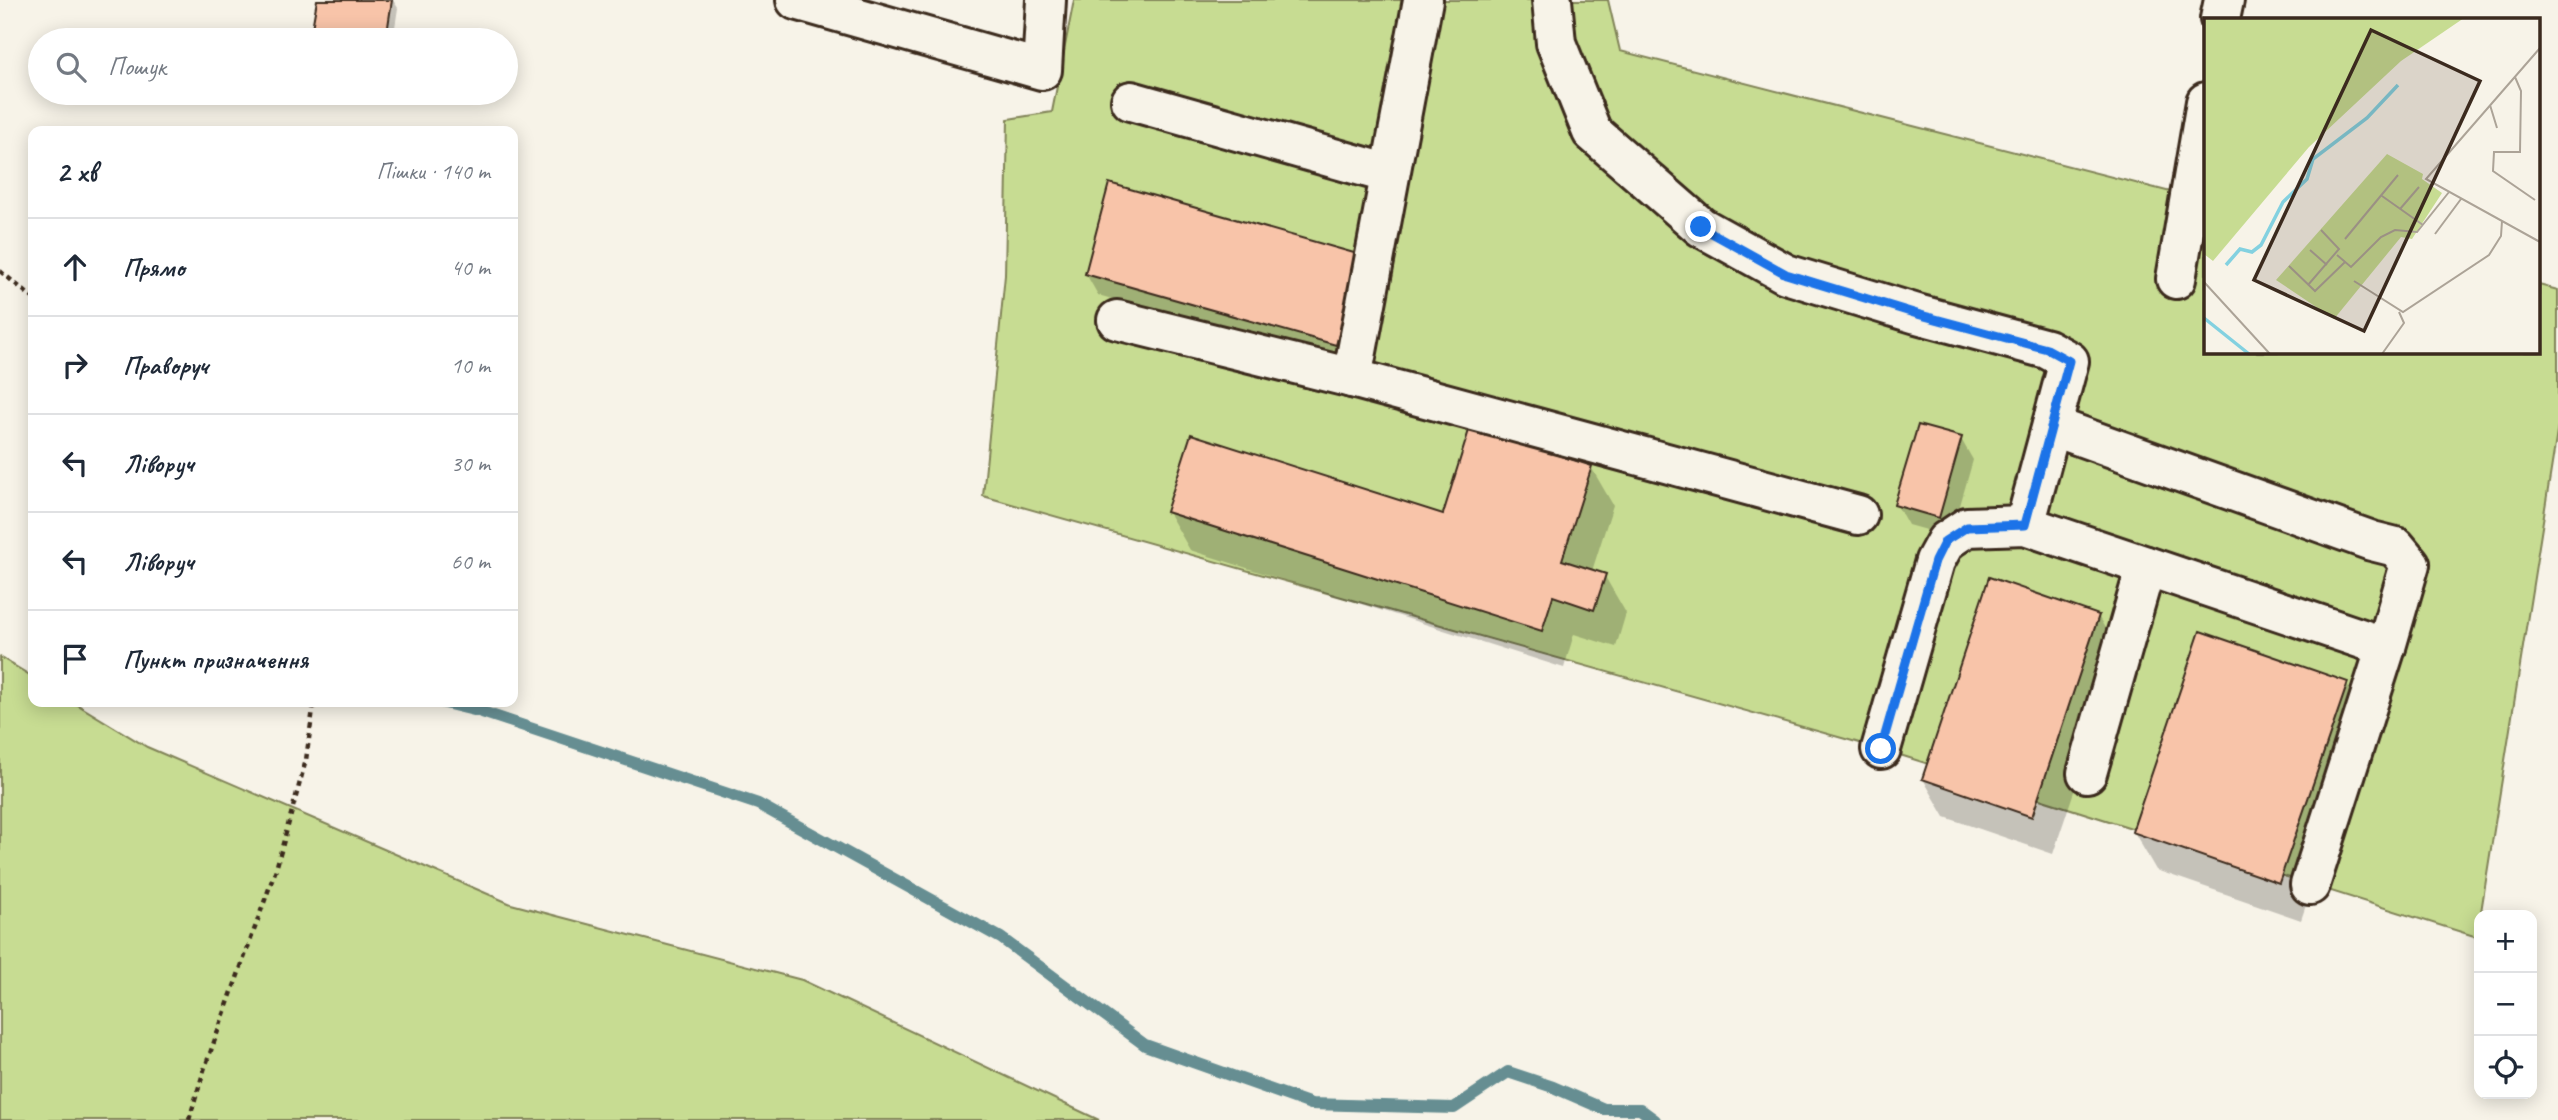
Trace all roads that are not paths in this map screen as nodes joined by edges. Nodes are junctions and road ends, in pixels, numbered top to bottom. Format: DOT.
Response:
graph roads {
  1 [pos="796,0"];
  2 [pos="1046,0"];
  3 [pos="1423,0"];
  4 [pos="1552,0"];
  5 [pos="2224,0"];
  6 [pos="2220,18"];
  7 [pos="1131,101"];
  8 [pos="2204,114"];
  9 [pos="1390,174"];
  10 [pos="2176,279"];
  11 [pos="1117,320"];
  12 [pos="1352,378"];
  13 [pos="2052,426"];
  14 [pos="1858,515"];
  15 [pos="2025,525"];
  16 [pos="2146,566"];
  17 [pos="2386,647"];
  18 [pos="1881,749"];
  19 [pos="2087,773"];
  20 [pos="2310,885"];
  1 -- 2 [label="street"];
  3 -- 9 [label="street"];
  4 -- 13 [label="street"];
  5 -- 6 [label="street"];
  7 -- 9 [label="street"];
  8 -- 10 [label="street"];
  9 -- 12 [label="street"];
  11 -- 12 [label="street"];
  12 -- 14 [label="street"];
  13 -- 15 [label="street"];
  13 -- 17 [label="street"];
  15 -- 16 [label="street"];
  15 -- 18 [label="street"];
  16 -- 17 [label="street"];
  16 -- 19 [label="street"];
  17 -- 20 [label="street"];
}
